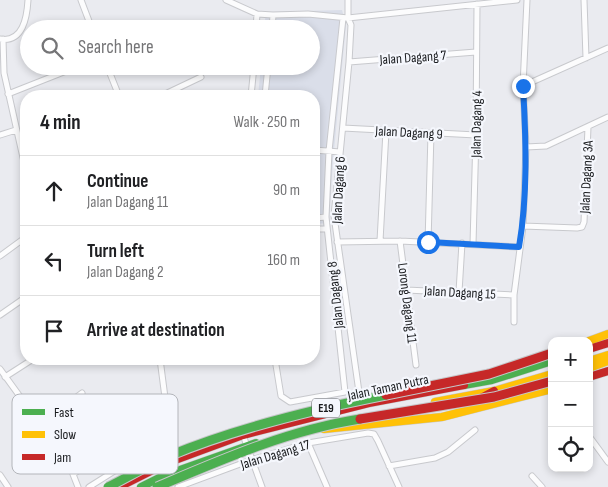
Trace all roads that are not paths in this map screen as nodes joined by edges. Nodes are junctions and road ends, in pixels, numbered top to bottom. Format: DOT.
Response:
graph roads {
  1 [pos="28,0"];
  2 [pos="81,0"];
  3 [pos="226,0"];
  4 [pos="348,0"];
  5 [pos="517,0"];
  6 [pos="527,0"];
  7 [pos="584,0"];
  8 [pos="463,2"];
  9 [pos="477,4"];
  10 [pos="258,14"];
  11 [pos="273,16"];
  12 [pos="345,18"];
  13 [pos="25,20"];
  14 [pos="89,20"];
  15 [pos="257,20"];
  16 [pos="273,20"];
  17 [pos="20,31"];
  18 [pos="1,39"];
  19 [pos="608,48"];
  20 [pos="476,52"];
  21 [pos="586,58"];
  22 [pos="349,62"];
  23 [pos="2,73"];
  24 [pos="56,75"];
  25 [pos="111,75"];
  26 [pos="253,75"];
  27 [pos="267,75"];
  28 [pos="201,77"];
  29 [pos="523,86"];
  30 [pos="117,90"];
  31 [pos="174,90"];
  32 [pos="252,90"];
  33 [pos="266,90"];
  34 [pos="8,94"];
  35 [pos="608,117"];
  36 [pos="588,127"];
  37 [pos="343,128"];
  38 [pos="16,130"];
  39 [pos="386,131"];
  40 [pos="431,133"];
  41 [pos="0,135"];
  42 [pos="476,135"];
  43 [pos="20,147"];
  44 [pos="526,147"];
  45 [pos="320,150"];
  46 [pos="329,151"];
  47 [pos="340,152"];
  48 [pos="326,217"];
  49 [pos="320,218"];
  50 [pos="523,226"];
  51 [pos="320,229"];
  52 [pos="328,229"];
  53 [pos="20,241"];
  54 [pos="380,241"];
  55 [pos="400,241"];
  56 [pos="337,242"];
  57 [pos="428,242"];
  58 [pos="462,244"];
  59 [pos="473,244"];
  60 [pos="519,247"];
  61 [pos="0,256"];
  62 [pos="406,290"];
  63 [pos="459,292"];
  64 [pos="514,295"];
  65 [pos="20,301"];
  66 [pos="0,315"];
  67 [pos="514,322"];
  68 [pos="608,334"];
  69 [pos="593,340"];
  70 [pos="608,342"];
  71 [pos="593,348"];
  72 [pos="548,354"];
  73 [pos="608,355"];
  74 [pos="593,360"];
  75 [pos="608,361"];
  76 [pos="548,362"];
  77 [pos="24,365"];
  78 [pos="161,365"];
  79 [pos="276,365"];
  80 [pos="416,365"];
  81 [pos="593,367"];
  82 [pos="0,369"];
  83 [pos="608,371"];
  84 [pos="548,375"];
  85 [pos="593,376"];
  86 [pos="5,377"];
  87 [pos="549,382"];
  88 [pos="548,390"];
  89 [pos="494,391"];
  90 [pos="82,392"];
  91 [pos="358,392"];
  92 [pos="17,394"];
  93 [pos="79,394"];
  94 [pos="165,394"];
  95 [pos="369,403"];
  96 [pos="351,408"];
  97 [pos="410,420"];
  98 [pos="475,430"];
  99 [pos="299,432"];
  100 [pos="243,435"];
  101 [pos="593,441"];
  102 [pos="308,443"];
  103 [pos="246,445"];
  104 [pos="178,453"];
  105 [pos="178,459"];
  106 [pos="251,460"];
  107 [pos="608,462"];
  108 [pos="389,466"];
  109 [pos="178,470"];
  110 [pos="73,474"];
  111 [pos="110,474"];
  112 [pos="134,474"];
  113 [pos="145,474"];
  114 [pos="168,474"];
  115 [pos="0,475"];
  116 [pos="532,476"];
  117 [pos="8,487"];
  118 [pos="78,487"];
  119 [pos="89,487"];
  120 [pos="108,487"];
  121 [pos="119,487"];
  122 [pos="141,487"];
  123 [pos="157,487"];
  124 [pos="178,487"];
  125 [pos="262,487"];
  126 [pos="327,487"];
  127 [pos="399,487"];
  128 [pos="542,487"];
  1 -- 13 [label="street"];
  2 -- 14 [label="street"];
  3 -- 10 [label="street"];
  4 -- 12 [label="street"];
  5 -- 9 [label="street"];
  6 -- 29 [label="street"];
  7 -- 21 [label="street"];
  8 -- 9 [label="street"];
  8 -- 12 [label="street"];
  9 -- 20 [label="street, Jalan Dagang 4"];
  10 -- 11 [label="street"];
  10 -- 15 [label="street"];
  11 -- 12 [label="street"];
  11 -- 16 [label="street"];
  12 -- 22 [label="street, Jalan Dagang 6"];
  12 -- 46 [label="street, Jalan Dagang 8"];
  17 -- 18 [label="street"];
  18 -- 23 [label="street"];
  19 -- 21 [label="street"];
  20 -- 22 [label="street, Jalan Dagang 7"];
  20 -- 42 [label="street, Jalan Dagang 4"];
  21 -- 29 [label="street"];
  22 -- 37 [label="street, Jalan Dagang 6"];
  23 -- 34 [label="street"];
  24 -- 34 [label="street"];
  25 -- 30 [label="street"];
  26 -- 32 [label="street"];
  27 -- 33 [label="street"];
  28 -- 31 [label="street"];
  29 -- 44 [label="street"];
  34 -- 38 [label="street"];
  35 -- 36 [label="street"];
  36 -- 44 [label="street"];
  36 -- 50 [label="street, Jalan Dagang 3A"];
  37 -- 39 [label="street, Jalan Dagang 9"];
  37 -- 47 [label="street, Jalan Dagang 6"];
  38 -- 41 [label="street"];
  38 -- 43 [label="street"];
  39 -- 40 [label="street, Jalan Dagang 9"];
  39 -- 54 [label="street"];
  40 -- 42 [label="street, Jalan Dagang 9"];
  40 -- 57 [label="street"];
  42 -- 59 [label="street, Jalan Dagang 4"];
  44 -- 50 [label="street"];
  45 -- 46 [label="street"];
  46 -- 47 [label="street"];
  46 -- 48 [label="street, Jalan Dagang 8"];
  47 -- 56 [label="street, Jalan Dagang 6"];
  48 -- 49 [label="street"];
  48 -- 52 [label="street, Jalan Dagang 8"];
  50 -- 60 [label="street"];
  51 -- 52 [label="street"];
  52 -- 79 [label="street, Jalan Dagang 8"];
  53 -- 61 [label="street"];
  54 -- 55 [label="street"];
  54 -- 56 [label="street"];
  55 -- 57 [label="street"];
  55 -- 62 [label="street, Lorong Dagang 11"];
  56 -- 91 [label="street, Jalan Dagang 6"];
  57 -- 58 [label="street"];
  58 -- 59 [label="street"];
  58 -- 63 [label="street"];
  59 -- 60 [label="street"];
  60 -- 64 [label="street"];
  62 -- 63 [label="street, Jalan Dagang 15"];
  62 -- 80 [label="street, Lorong Dagang 11"];
  63 -- 64 [label="street, Jalan Dagang 15"];
  64 -- 67 [label="street"];
  65 -- 66 [label="street"];
  68 -- 69 [label="main road"];
  70 -- 71 [label="main road"];
  72 -- 104 [label="main road, E19, bridge"];
  73 -- 74 [label="main road"];
  75 -- 81 [label="main road"];
  76 -- 95 [label="main road, Jalan Taman Putra"];
  77 -- 86 [label="street"];
  78 -- 94 [label="street"];
  82 -- 86 [label="street"];
  83 -- 85 [label="main road"];
  84 -- 89 [label="main road, Jalan Taman Putra"];
  86 -- 92 [label="street"];
  87 -- 123 [label="main road, E19, bridge"];
  88 -- 97 [label="main road"];
  89 -- 97 [label="main road"];
  89 -- 99 [label="main road, Jalan Taman Putra"];
  90 -- 93 [label="street"];
  91 -- 95 [label="street"];
  91 -- 96 [label="street"];
  95 -- 96 [label="main road, Jalan Taman Putra"];
  96 -- 100 [label="main road, Jalan Taman Putra"];
  97 -- 99 [label="main road"];
  98 -- 108 [label="street"];
  99 -- 103 [label="main road, Jalan Taman Putra"];
  100 -- 103 [label="street"];
  100 -- 105 [label="main road, Jalan Taman Putra"];
  101 -- 107 [label="street"];
  102 -- 106 [label="street, Jalan Dagang 17"];
  102 -- 108 [label="street, Jalan Dagang 17"];
  102 -- 126 [label="street"];
  103 -- 106 [label="street"];
  103 -- 109 [label="main road, Jalan Taman Putra"];
  106 -- 124 [label="street, Jalan Dagang 17"];
  106 -- 125 [label="street"];
  108 -- 127 [label="street"];
  110 -- 118 [label="street"];
  111 -- 119 [label="street"];
  112 -- 120 [label="main road, E19, bridge"];
  113 -- 121 [label="main road, Jalan Taman Putra"];
  114 -- 122 [label="main road, Jalan Taman Putra"];
  115 -- 117 [label="street"];
  116 -- 128 [label="street"];
}
